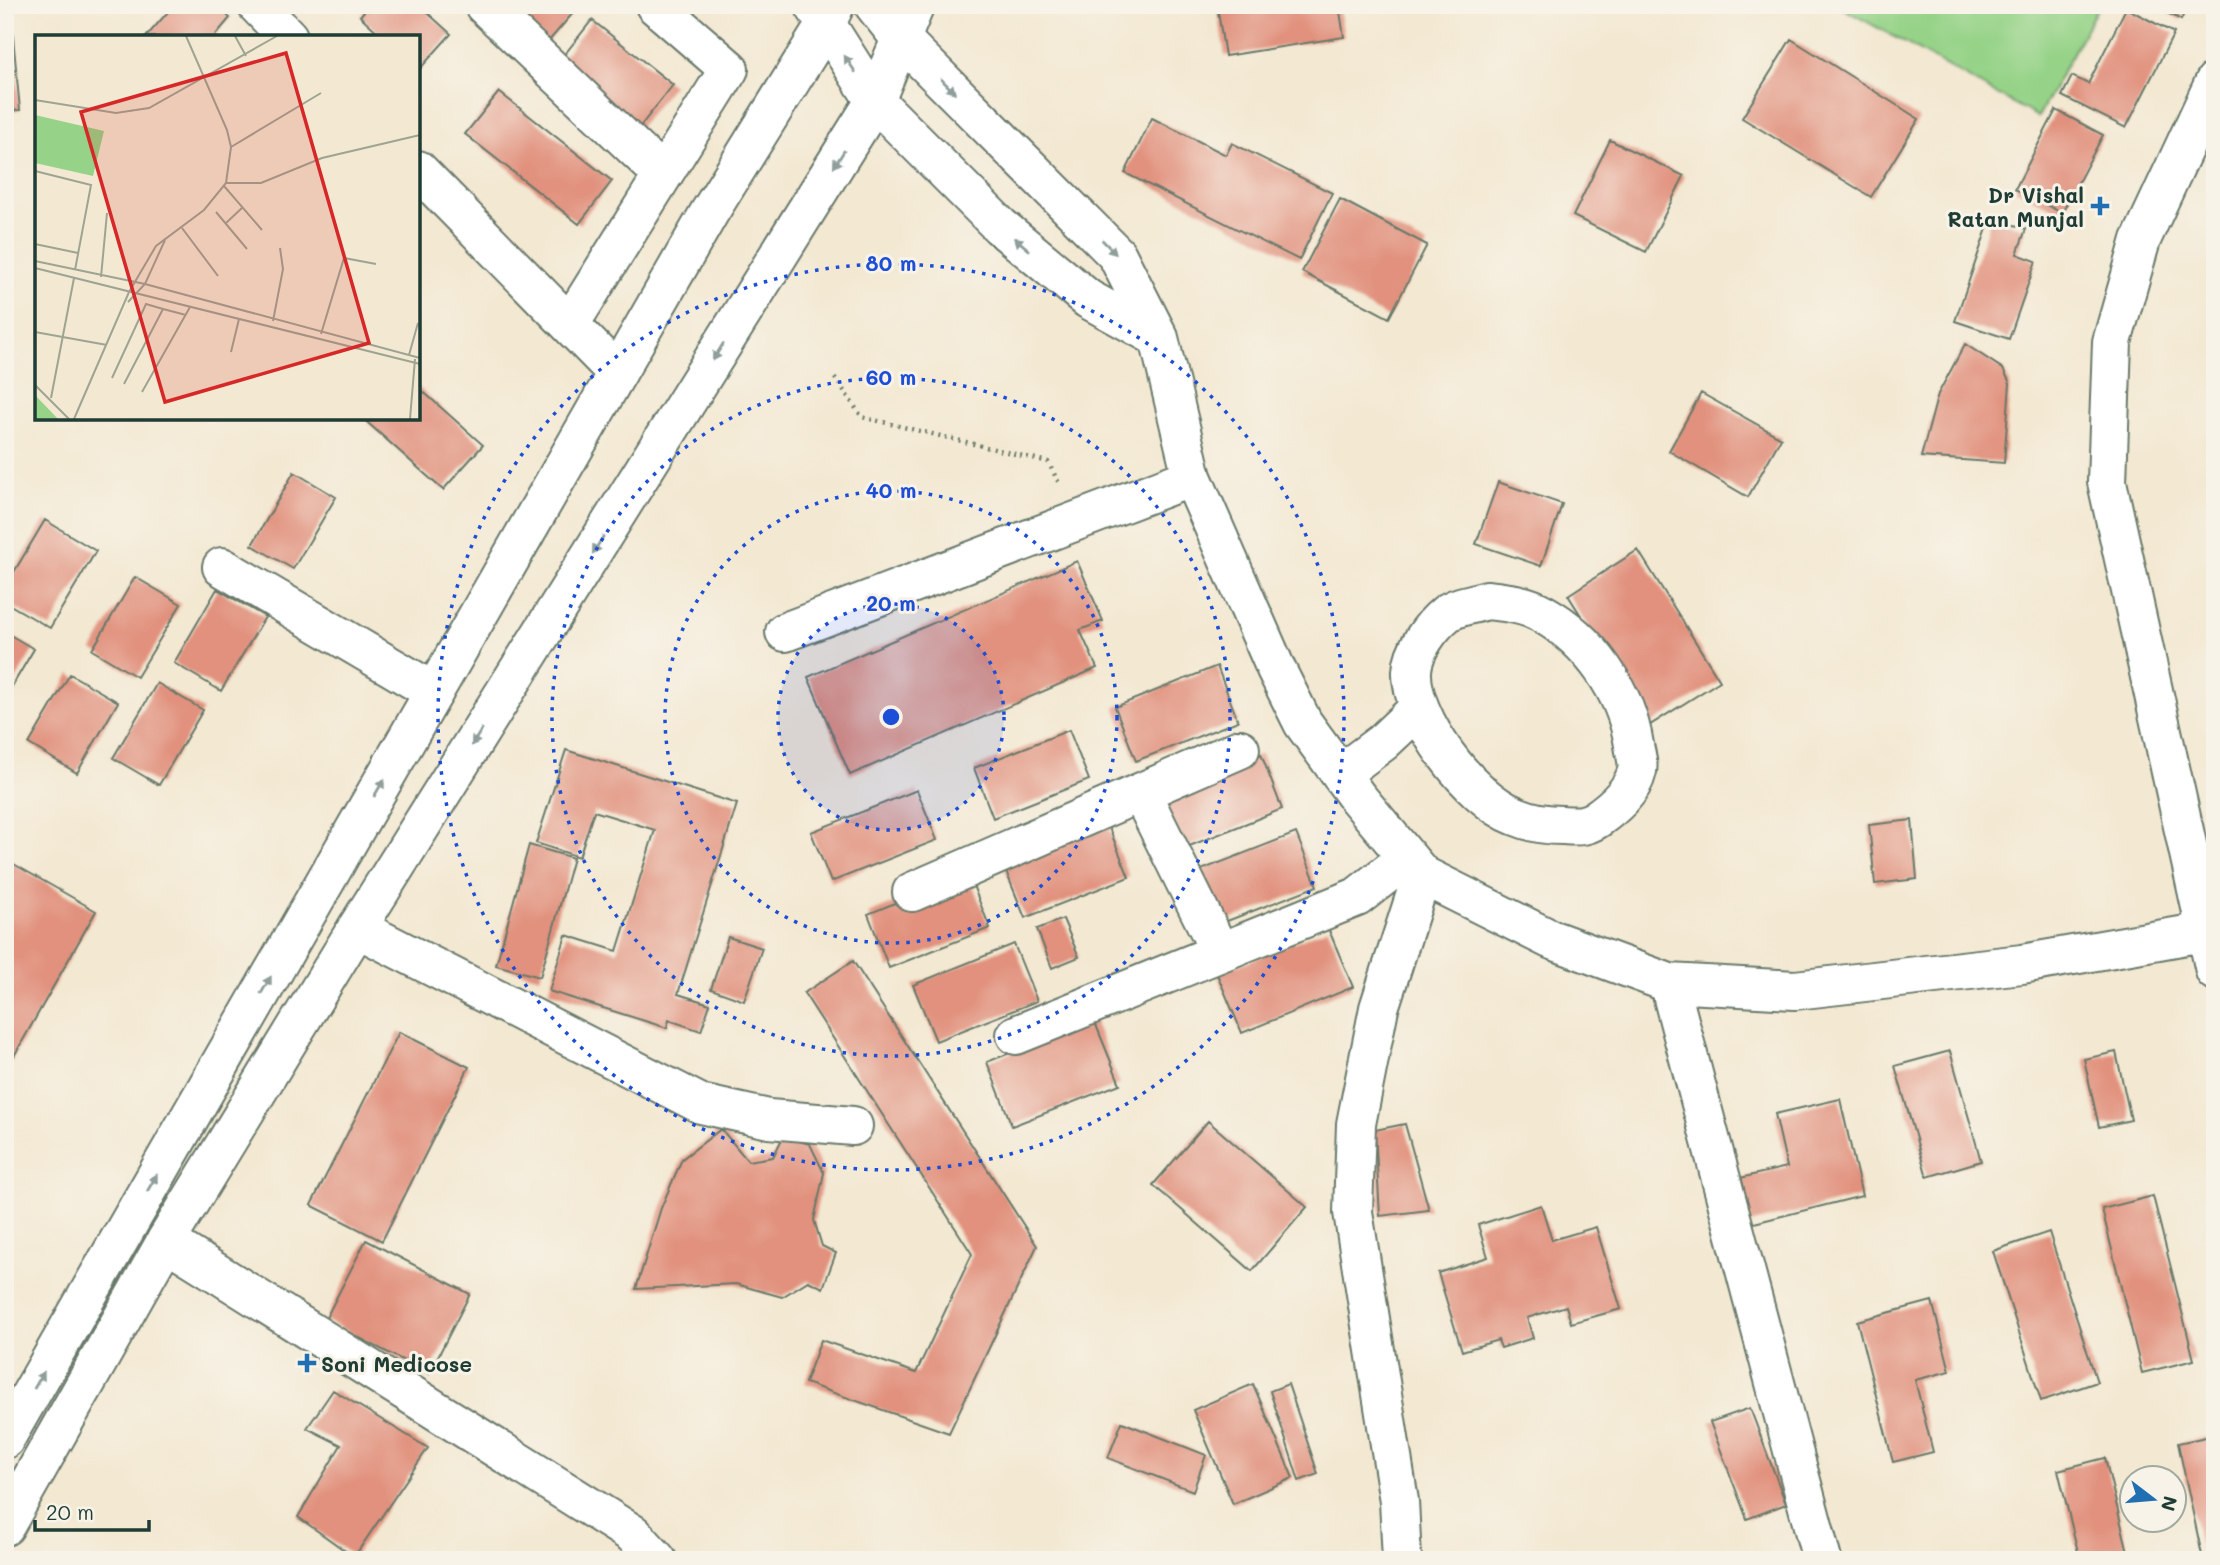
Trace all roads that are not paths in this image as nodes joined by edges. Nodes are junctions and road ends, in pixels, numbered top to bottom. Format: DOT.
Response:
graph roads {
  1 [pos="257,5"];
  2 [pos="484,5"];
  3 [pos="654,5"];
  4 [pos="874,5"];
  5 [pos="825,12"];
  6 [pos="907,22"];
  7 [pos="286,35"];
  8 [pos="2215,80"];
  9 [pos="876,101"];
  10 [pos="420,172"];
  11 [pos="663,175"];
  12 [pos="570,324"];
  13 [pos="1159,338"];
  14 [pos="617,373"];
  15 [pos="1192,477"];
  16 [pos="222,567"];
  17 [pos="785,632"];
  18 [pos="433,692"];
  19 [pos="1419,708"];
  20 [pos="1240,750"];
  21 [pos="1340,774"];
  22 [pos="1141,793"];
  23 [pos="1415,867"];
  24 [pos="912,892"];
  25 [pos="358,928"];
  26 [pos="2210,930"];
  27 [pos="1220,951"];
  28 [pos="2215,971"];
  29 [pos="1669,983"];
  30 [pos="1016,1035"];
  31 [pos="853,1126"];
  32 [pos="166,1241"];
  33 [pos="5,1439"];
  34 [pos="5,1526"];
  35 [pos="657,1560"];
  36 [pos="1402,1560"];
  37 [pos="1822,1560"];
  1 -- 7 [label="street"];
  2 -- 11 [label="street"];
  3 -- 11 [label="street"];
  4 -- 6 [label="street"];
  9 -- 5 [label="street, one-way"];
  5 -- 14 [label="street"];
  6 -- 9 [label="street"];
  6 -- 13 [label="street, one-way"];
  8 -- 26 [label="street"];
  13 -- 9 [label="street, one-way"];
  9 -- 25 [label="street, one-way"];
  10 -- 12 [label="street"];
  11 -- 12 [label="street"];
  12 -- 14 [label="street"];
  13 -- 15 [label="street"];
  14 -- 18 [label="street"];
  15 -- 17 [label="street"];
  15 -- 21 [label="street"];
  16 -- 18 [label="street"];
  33 -- 18 [label="street, one-way"];
  19 -- 19 [label="street"];
  19 -- 21 [label="street"];
  20 -- 22 [label="street"];
  21 -- 23 [label="street"];
  22 -- 24 [label="street"];
  22 -- 27 [label="street"];
  23 -- 27 [label="street"];
  23 -- 29 [label="street"];
  23 -- 36 [label="street"];
  25 -- 31 [label="street"];
  25 -- 32 [label="street"];
  26 -- 28 [label="street"];
  26 -- 29 [label="street"];
  27 -- 30 [label="street"];
  29 -- 37 [label="street"];
  32 -- 34 [label="street"];
  32 -- 35 [label="street"];
}
